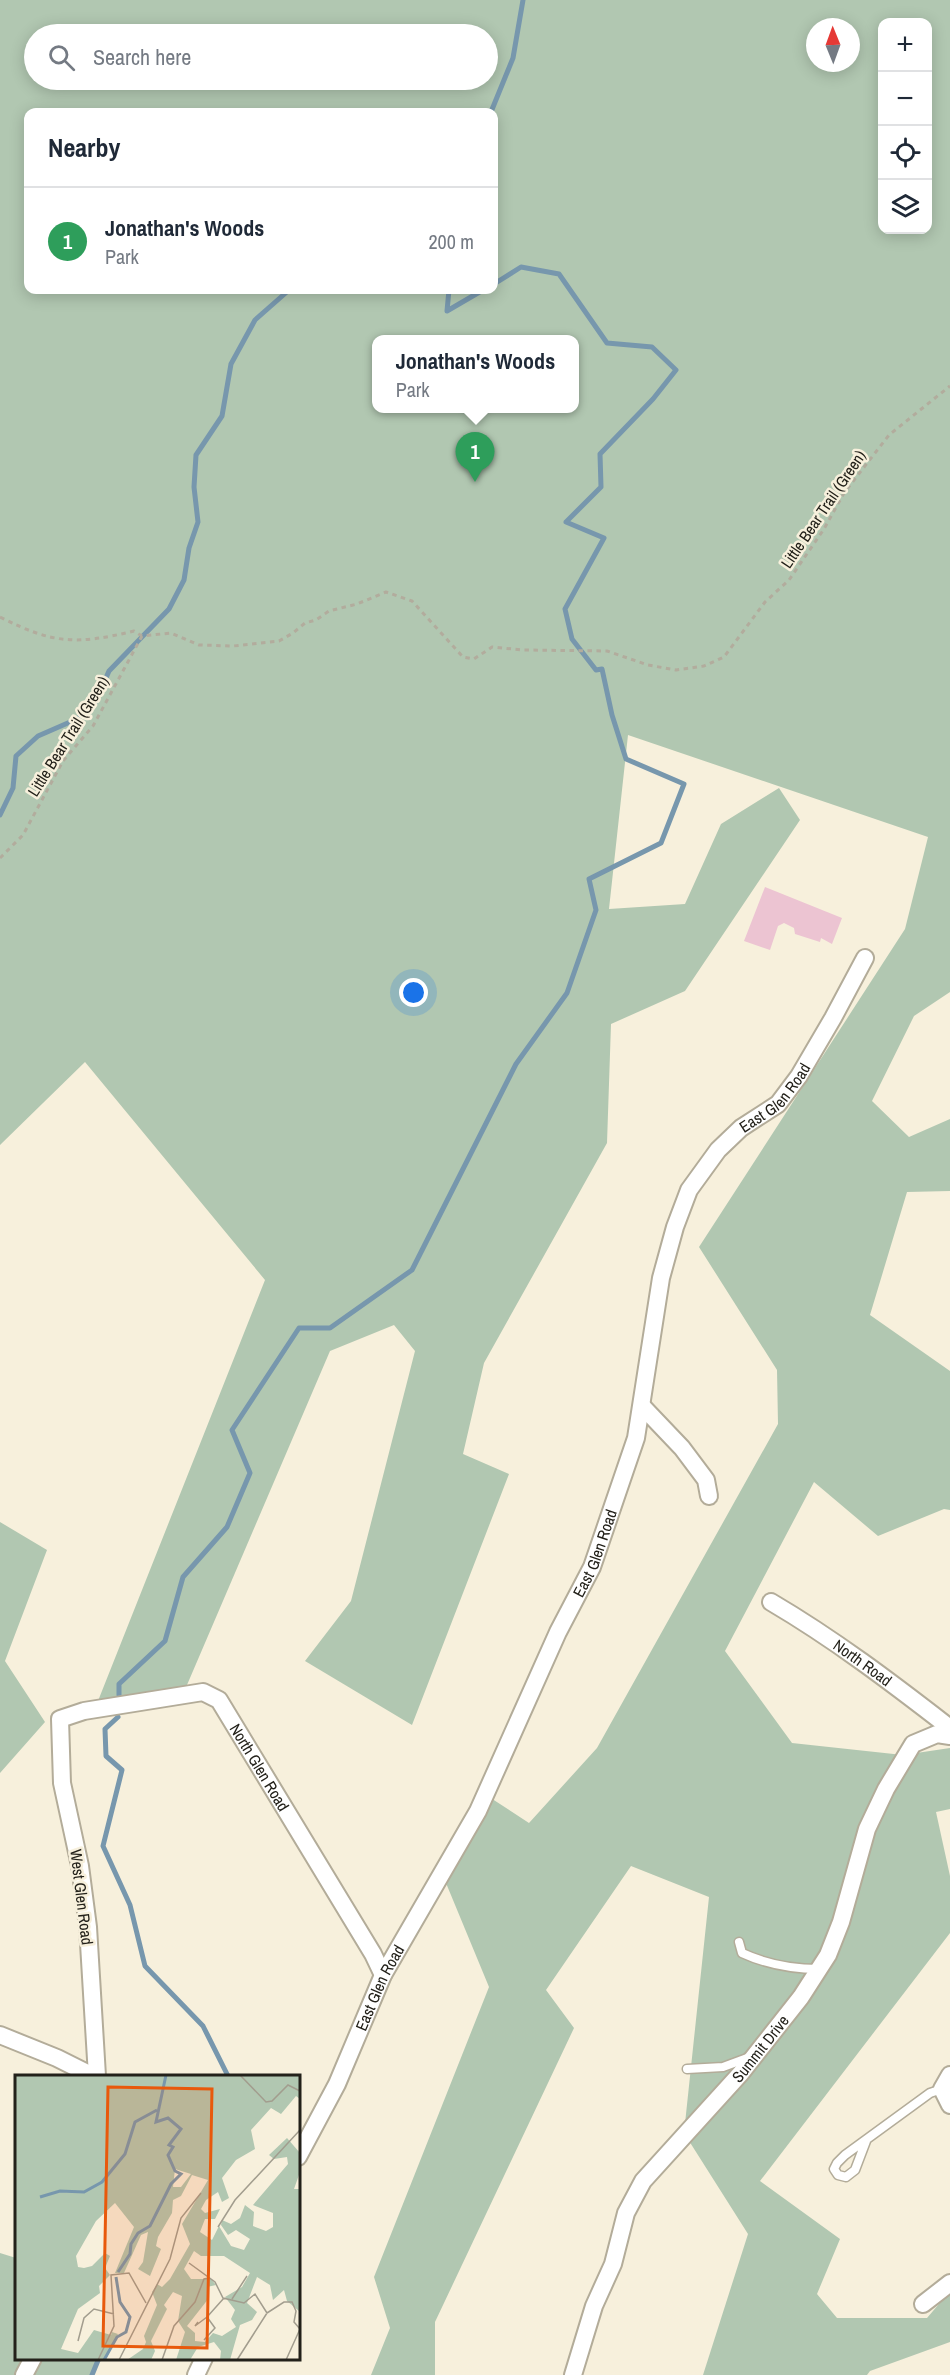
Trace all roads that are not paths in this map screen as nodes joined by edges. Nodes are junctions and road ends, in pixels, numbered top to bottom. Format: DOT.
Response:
graph roads {
  1 [pos="865,958"];
  2 [pos="642,1406"];
  3 [pos="709,1496"];
  4 [pos="771,1602"];
  5 [pos="60,1719"];
  6 [pos="950,1728"];
  7 [pos="950,1736"];
  8 [pos="739,1942"];
  9 [pos="819,1969"];
  10 [pos="383,1975"];
  11 [pos="0,2035"];
  12 [pos="756,2055"];
  13 [pos="687,2069"];
  14 [pos="93,2075"];
  15 [pos="95,2075"];
  16 [pos="946,2082"];
  17 [pos="950,2105"];
  18 [pos="866,2141"];
  19 [pos="300,2153"];
  20 [pos="950,2283"];
  21 [pos="923,2304"];
  22 [pos="32,2360"];
  23 [pos="203,2360"];
  24 [pos="24,2375"];
  25 [pos="196,2375"];
  26 [pos="573,2375"];
  1 -- 2 [label="street, East Glen Road"];
  2 -- 3 [label="street"];
  2 -- 10 [label="street, East Glen Road"];
  4 -- 6 [label="street, North Road"];
  5 -- 10 [label="street, North Glen Road"];
  5 -- 15 [label="street, West Glen Road"];
  7 -- 9 [label="street, Summit Drive"];
  8 -- 9 [label="lane"];
  9 -- 12 [label="street, Summit Drive"];
  10 -- 19 [label="street, East Glen Road"];
  11 -- 14 [label="street"];
  12 -- 13 [label="lane"];
  12 -- 26 [label="street, Summit Drive"];
  16 -- 17 [label="street"];
  16 -- 18 [label="lane"];
  20 -- 21 [label="street"];
  22 -- 24 [label="street"];
  23 -- 25 [label="street"];
}
